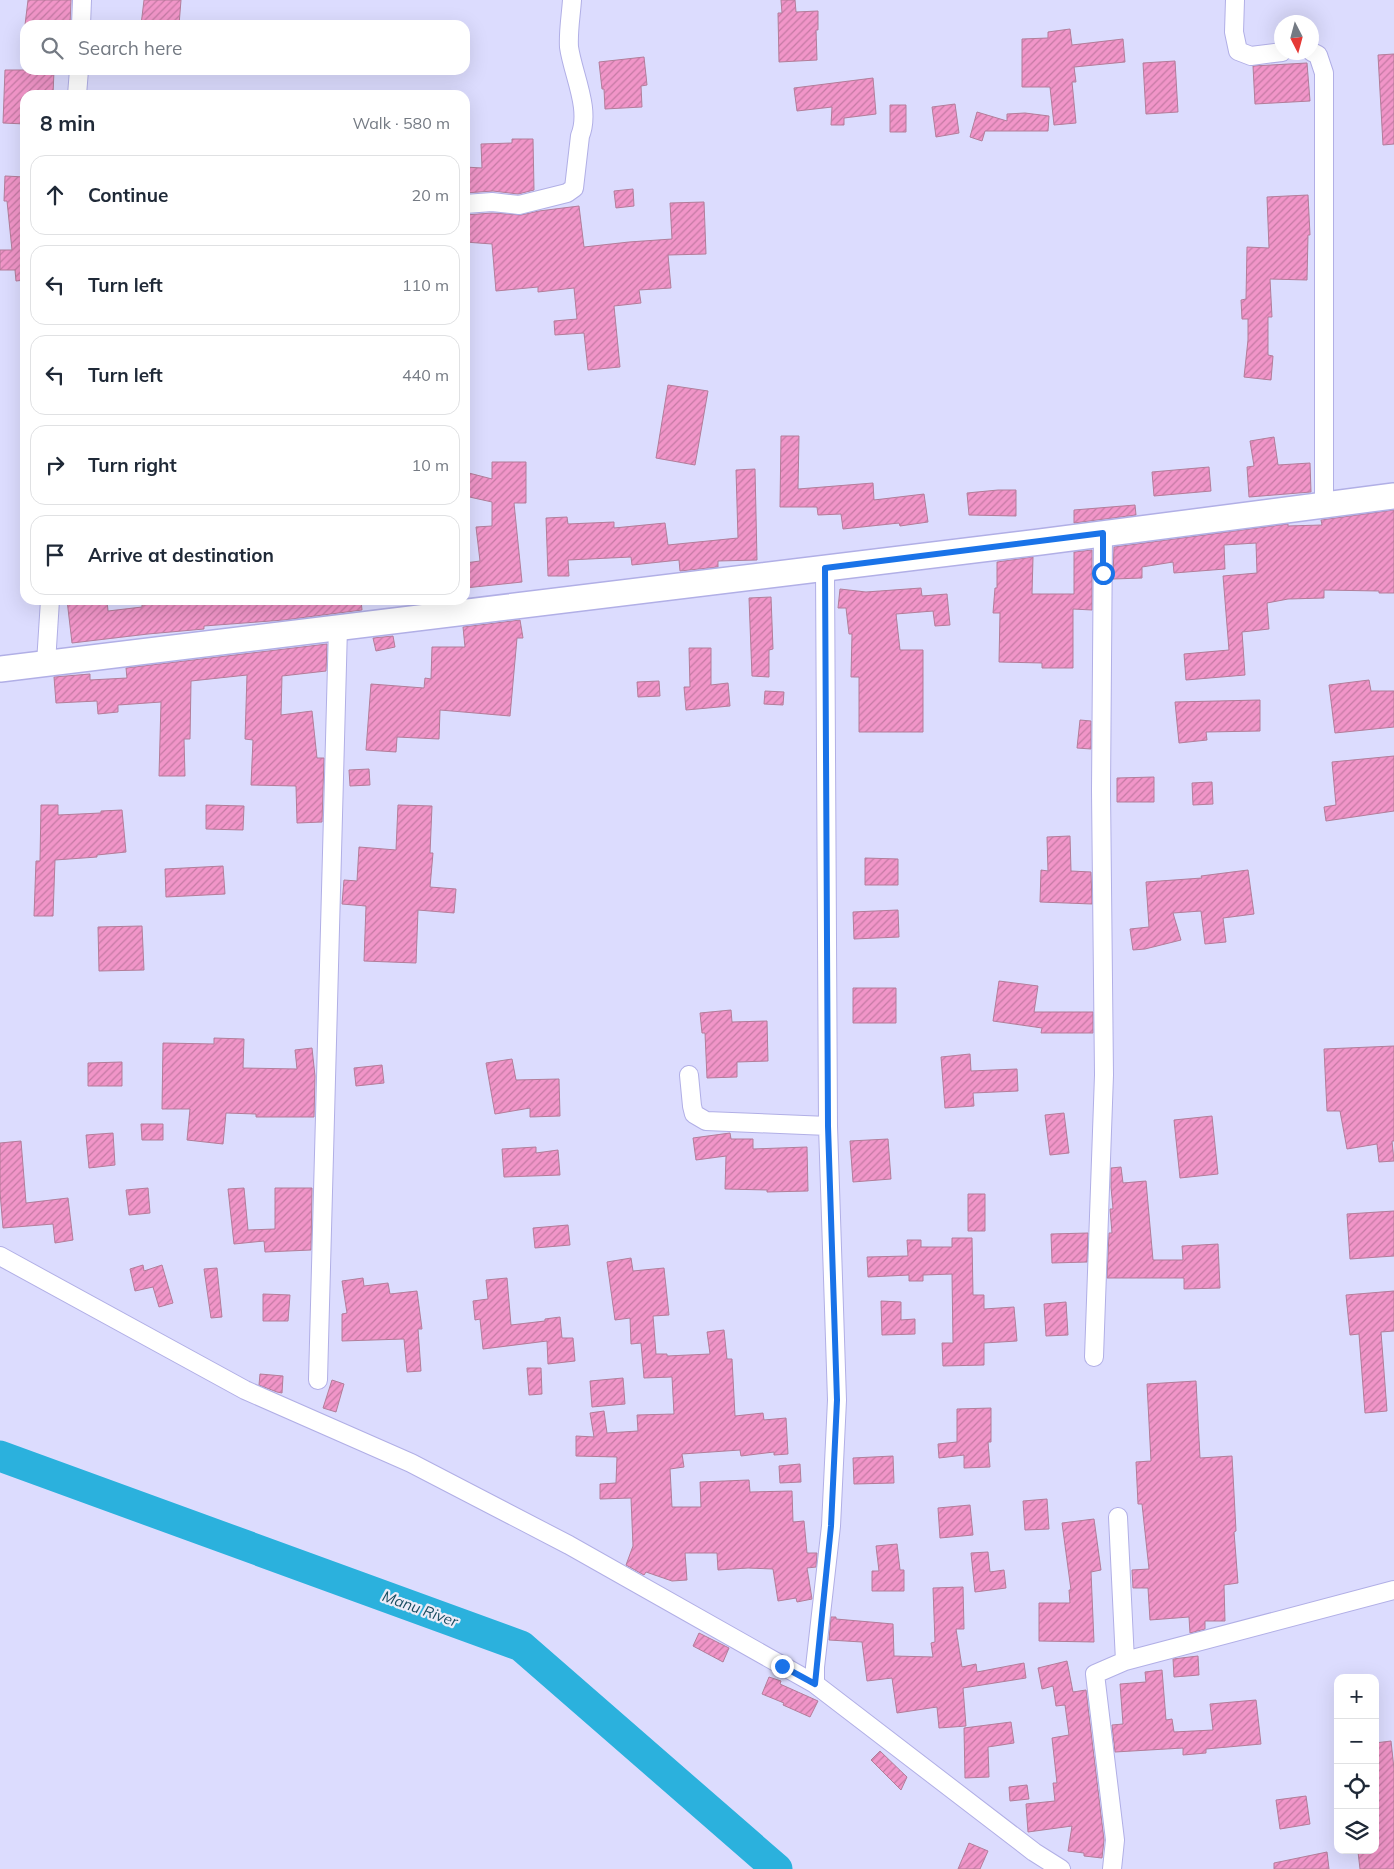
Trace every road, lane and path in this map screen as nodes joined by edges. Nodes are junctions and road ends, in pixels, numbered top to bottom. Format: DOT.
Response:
graph roads {
  1 [pos="82,0"];
  2 [pos="572,0"];
  3 [pos="1235,0"];
  4 [pos="81,20"];
  5 [pos="1274,53"];
  6 [pos="1319,58"];
  7 [pos="78,75"];
  8 [pos="77,90"];
  9 [pos="470,204"];
  10 [pos="1394,496"];
  11 [pos="1324,504"];
  12 [pos="1103,533"];
  13 [pos="825,568"];
  14 [pos="50,605"];
  15 [pos="338,627"];
  16 [pos="46,663"];
  17 [pos="0,669"];
  18 [pos="689,1075"];
  19 [pos="828,1126"];
  20 [pos="0,1256"];
  21 [pos="1094,1357"];
  22 [pos="318,1380"];
  23 [pos="1118,1517"];
  24 [pos="1394,1590"];
  25 [pos="1125,1661"];
  26 [pos="815,1684"];
  27 [pos="1061,1869"];
  28 [pos="1112,1869"];
  1 -- 4 [label="street"];
  2 -- 9 [label="street"];
  3 -- 5 [label="street"];
  6 -- 11 [label="street"];
  7 -- 8 [label="street"];
  10 -- 11 [label="main road"];
  11 -- 12 [label="main road"];
  12 -- 13 [label="main road"];
  12 -- 21 [label="street"];
  13 -- 15 [label="main road"];
  13 -- 19 [label="street"];
  14 -- 16 [label="street"];
  15 -- 16 [label="main road"];
  15 -- 22 [label="street"];
  16 -- 17 [label="main road"];
  18 -- 19 [label="street"];
  19 -- 26 [label="street"];
  20 -- 26 [label="street"];
  23 -- 25 [label="street"];
  24 -- 25 [label="street"];
  25 -- 28 [label="street"];
  26 -- 27 [label="street"];
}
